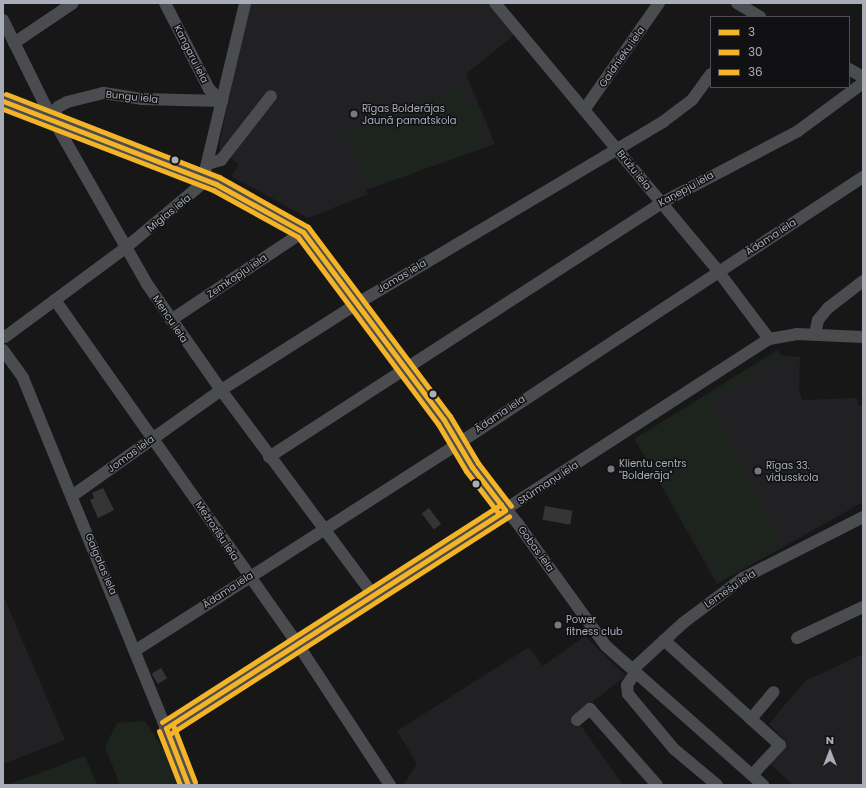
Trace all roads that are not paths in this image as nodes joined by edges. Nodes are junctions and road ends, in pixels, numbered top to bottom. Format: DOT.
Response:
graph roads {
  1 [pos="73,3"];
  2 [pos="165,3"];
  3 [pos="245,3"];
  4 [pos="495,3"];
  5 [pos="659,3"];
  6 [pos="736,3"];
  7 [pos="754,12"];
  8 [pos="3,20"];
  9 [pos="14,43"];
  10 [pos="850,69"];
  11 [pos="710,75"];
  12 [pos="863,77"];
  13 [pos="863,83"];
  14 [pos="271,96"];
  15 [pos="3,101"];
  16 [pos="222,101"];
  17 [pos="584,110"];
  18 [pos="53,118"];
  19 [pos="616,148"];
  20 [pos="207,164"];
  21 [pos="863,177"];
  22 [pos="204,179"];
  23 [pos="661,203"];
  24 [pos="303,232"];
  25 [pos="124,249"];
  26 [pos="718,271"];
  27 [pos="863,281"];
  28 [pos="55,300"];
  29 [pos="358,303"];
  30 [pos="171,320"];
  31 [pos="815,334"];
  32 [pos="4,337"];
  33 [pos="863,337"];
  34 [pos="769,339"];
  35 [pos="3,350"];
  36 [pos="404,369"];
  37 [pos="221,390"];
  38 [pos="153,438"];
  39 [pos="458,441"];
  40 [pos="269,457"];
  41 [pos="72,496"];
  42 [pos="505,510"];
  43 [pos="863,517"];
  44 [pos="323,528"];
  45 [pos="248,576"];
  46 [pos="373,595"];
  47 [pos="863,607"];
  48 [pos="797,638"];
  49 [pos="664,640"];
  50 [pos="297,643"];
  51 [pos="136,650"];
  52 [pos="634,671"];
  53 [pos="774,692"];
  54 [pos="751,719"];
  55 [pos="577,720"];
  56 [pos="166,728"];
  57 [pos="758,782"];
  58 [pos="188,785"];
  59 [pos="390,785"];
  60 [pos="657,785"];
  61 [pos="717,785"];
  1 -- 9 [label="street"];
  2 -- 16 [label="street, Kangaru iela"];
  3 -- 16 [label="street, Miglas iela"];
  4 -- 17 [label="street, Brūžu iela"];
  5 -- 17 [label="street, Galdnieku iela"];
  6 -- 7 [label="street"];
  8 -- 9 [label="street, Mencu iela"];
  9 -- 18 [label="street, Mencu iela"];
  10 -- 12 [label="street"];
  11 -- 19 [label="street, Jomas iela"];
  13 -- 23 [label="street, Kaņepju iela"];
  14 -- 20 [label="street"];
  15 -- 18 [label="street, Gobas iela"];
  16 -- 18 [label="street, Bungu iela"];
  16 -- 20 [label="street, Miglas iela"];
  17 -- 19 [label="street, Brūžu iela"];
  18 -- 22 [label="street, Gobas iela"];
  18 -- 25 [label="street, Mencu iela"];
  19 -- 23 [label="street, Brūžu iela"];
  19 -- 29 [label="street, Jomas iela"];
  20 -- 22 [label="street, Miglas iela"];
  21 -- 26 [label="street, Ādama iela"];
  22 -- 24 [label="street, Gobas iela"];
  22 -- 25 [label="street, Miglas iela"];
  23 -- 26 [label="street, Brūžu iela"];
  23 -- 36 [label="street, Kaņepju iela"];
  24 -- 29 [label="street, Gobas iela"];
  24 -- 30 [label="street, Zemkopju iela"];
  25 -- 28 [label="street, Miglas iela"];
  25 -- 30 [label="street, Mencu iela"];
  26 -- 34 [label="street, Brūžu iela"];
  26 -- 39 [label="street, Ādama iela"];
  27 -- 31 [label="street"];
  28 -- 32 [label="street, Miglas iela"];
  28 -- 38 [label="street, Mežrozīšu iela"];
  29 -- 36 [label="street, Gobas iela"];
  29 -- 37 [label="street, Jomas iela"];
  30 -- 37 [label="street, Mencu iela"];
  31 -- 33 [label="street, Stūrmaņu iela"];
  31 -- 34 [label="street, Stūrmaņu iela"];
  34 -- 42 [label="street, Stūrmaņu iela"];
  35 -- 41 [label="street, Gaigalas iela"];
  36 -- 39 [label="street, Gobas iela"];
  36 -- 40 [label="street, Kaņepju iela"];
  37 -- 38 [label="street, Jomas iela"];
  37 -- 40 [label="street, Mencu iela"];
  38 -- 41 [label="street, Jomas iela"];
  38 -- 45 [label="street, Mežrozīšu iela"];
  39 -- 42 [label="street, Gobas iela"];
  39 -- 44 [label="street, Ādama iela"];
  40 -- 44 [label="street, Mencu iela"];
  41 -- 51 [label="street, Gaigalas iela"];
  42 -- 46 [label="street, Stūrmaņu iela"];
  42 -- 52 [label="street, Gobas iela"];
  43 -- 49 [label="street, Lemešu iela"];
  44 -- 45 [label="street, Ādama iela"];
  44 -- 46 [label="street, Mencu iela"];
  45 -- 50 [label="street, Mežrozīšu iela"];
  45 -- 51 [label="street, Ādama iela"];
  46 -- 50 [label="street, Stūrmaņu iela"];
  47 -- 48 [label="street"];
  49 -- 52 [label="street, Lemešu iela"];
  49 -- 54 [label="street"];
  50 -- 56 [label="street, Stūrmaņu iela"];
  50 -- 59 [label="street, Mežrozīšu iela"];
  51 -- 56 [label="street, Gaigalas iela"];
  52 -- 57 [label="street, Gobas iela"];
  52 -- 61 [label="street"];
  53 -- 54 [label="street"];
  54 -- 57 [label="street, Gobas iela"];
  55 -- 60 [label="street"];
  56 -- 58 [label="main road, Gaigalas iela"];
}
